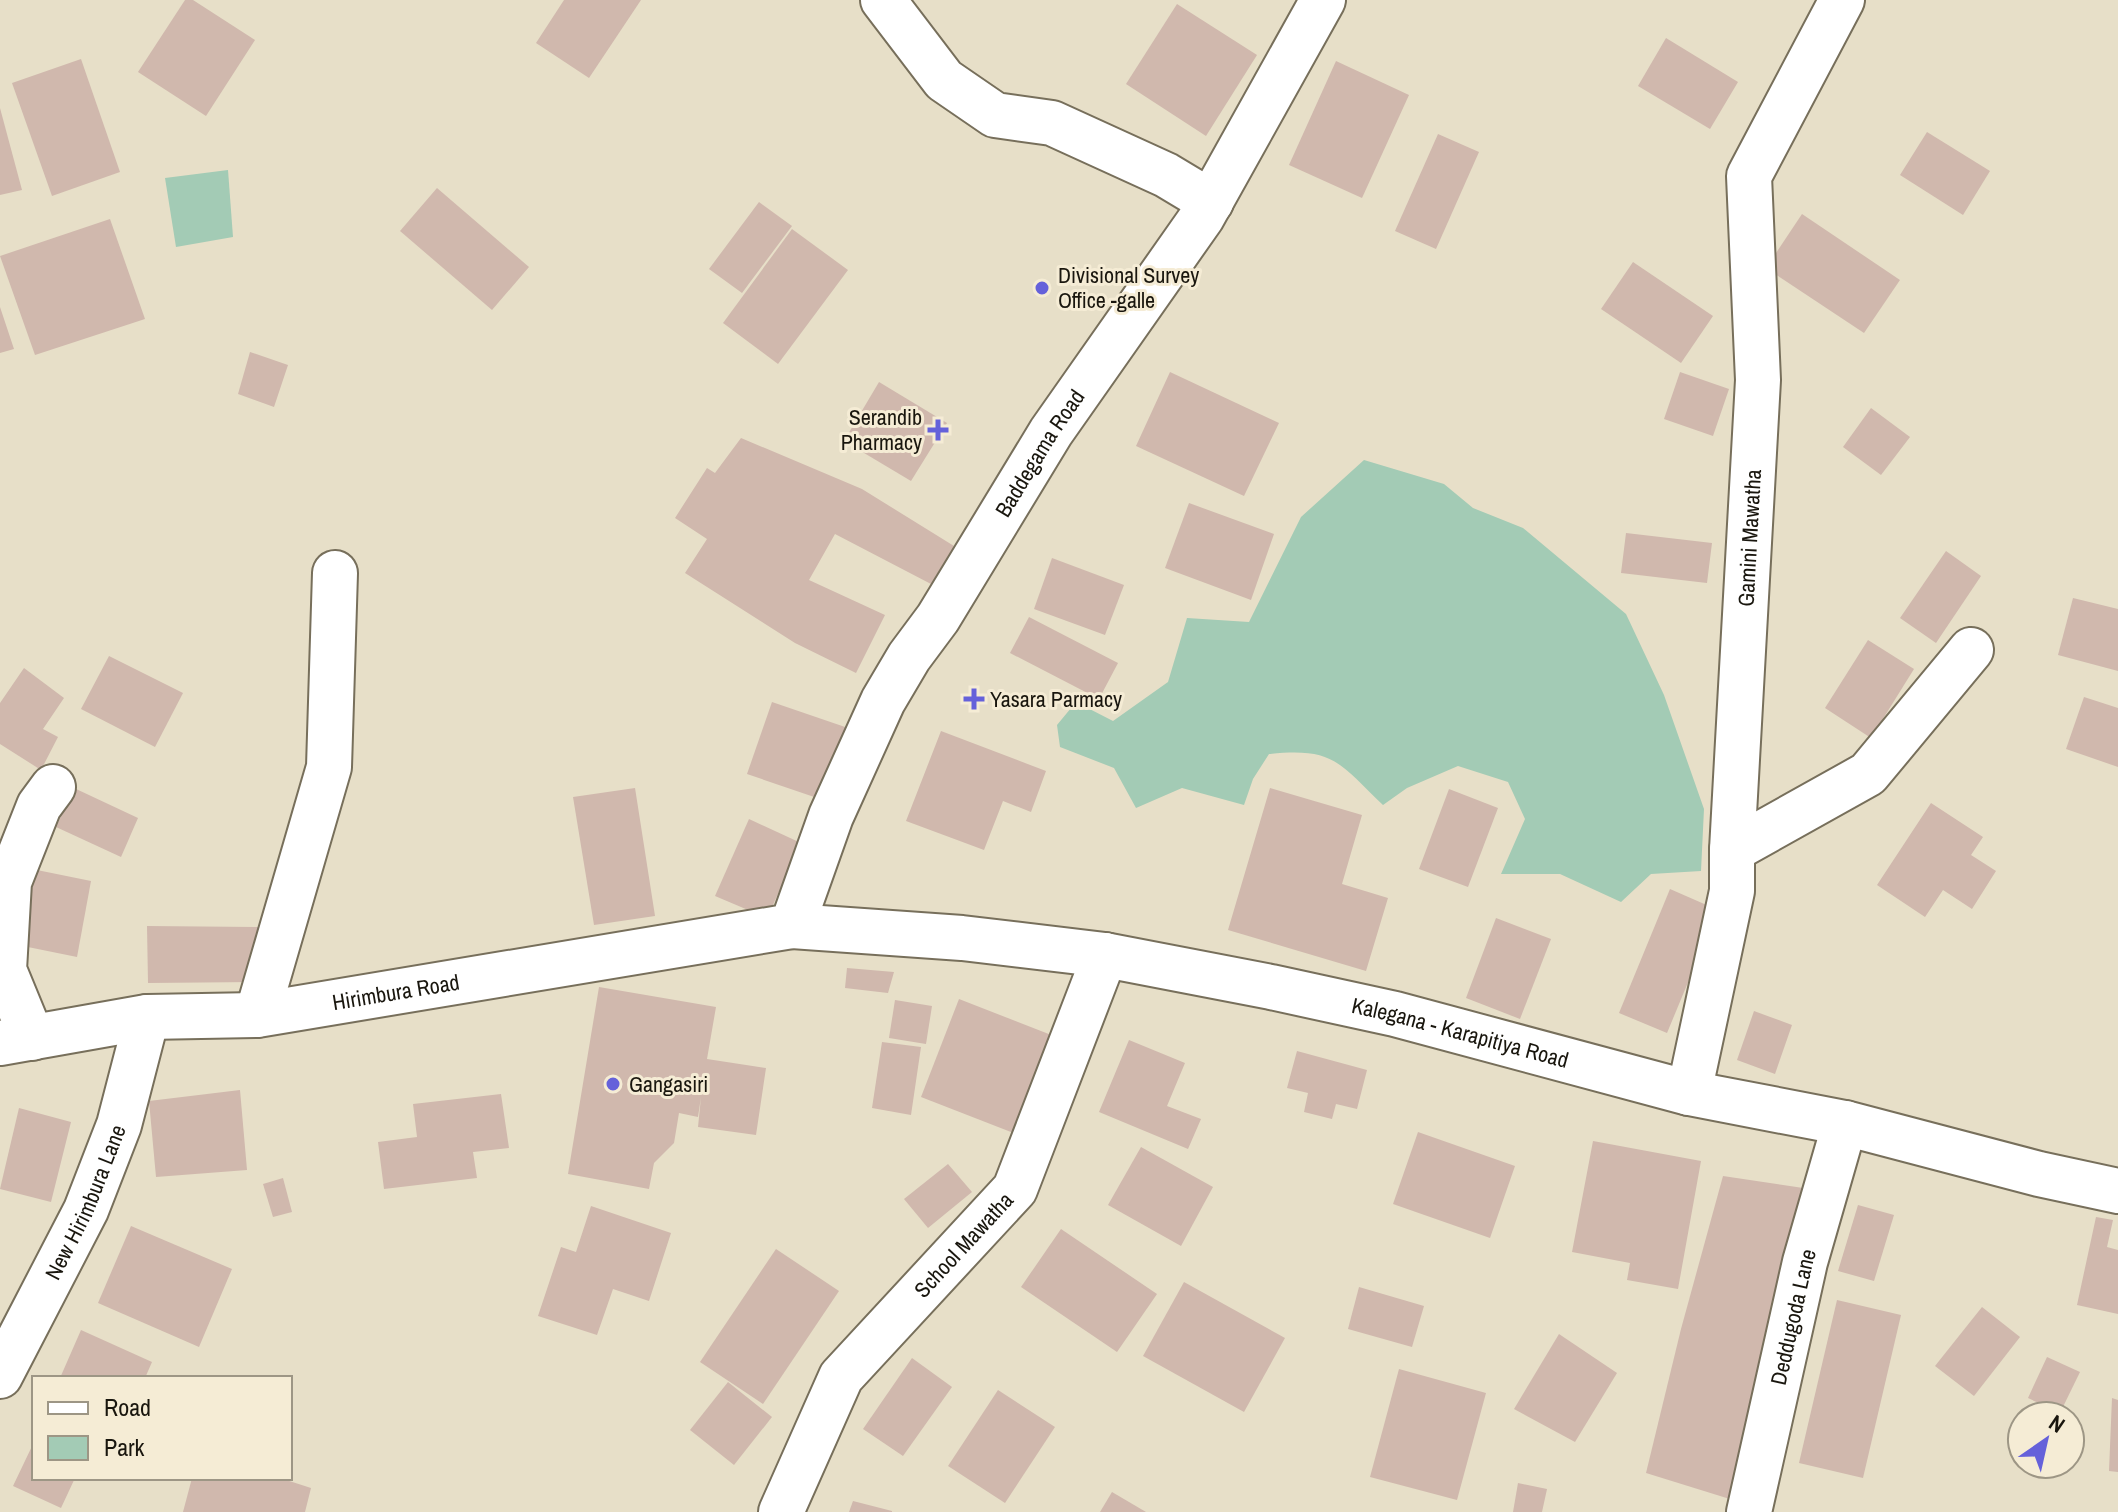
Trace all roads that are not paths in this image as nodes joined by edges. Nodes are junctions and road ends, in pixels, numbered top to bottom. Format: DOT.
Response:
graph roads {
  1 [pos="883,0"];
  2 [pos="1323,0"];
  3 [pos="1842,0"];
  4 [pos="1211,202"];
  5 [pos="335,573"];
  6 [pos="1971,650"];
  7 [pos="53,787"];
  8 [pos="1732,850"];
  9 [pos="792,926"];
  10 [pos="1105,955"];
  11 [pos="257,1015"];
  12 [pos="147,1017"];
  13 [pos="16,1041"];
  14 [pos="1689,1093"];
  15 [pos="1845,1123"];
  16 [pos="2118,1191"];
  17 [pos="0,1376"];
  18 [pos="781,1512"];
  19 [pos="1749,1512"];
  1 -- 4 [label="street"];
  2 -- 4 [label="street, Baddegama Road"];
  3 -- 8 [label="street, Gamini Mawatha"];
  4 -- 9 [label="street, Baddegama Road"];
  5 -- 11 [label="street"];
  6 -- 8 [label="street"];
  7 -- 13 [label="street"];
  8 -- 14 [label="street, Gamini Mawatha"];
  9 -- 10 [label="street, Kalegana - Karapitiya Road"];
  9 -- 11 [label="street, Hirimbura Road"];
  10 -- 14 [label="street, Kalegana - Karapitiya Road"];
  10 -- 18 [label="street, School Mawatha"];
  11 -- 12 [label="street, Hirimbura Road"];
  12 -- 13 [label="street, Hirimbura Road"];
  12 -- 17 [label="street, New Hirimbura Lane"];
  14 -- 15 [label="street, Kalegana - Karapitiya Road"];
  15 -- 16 [label="street, Kalegana - Karapitiya Road"];
  15 -- 19 [label="street, Deddugoda Lane"];
}
